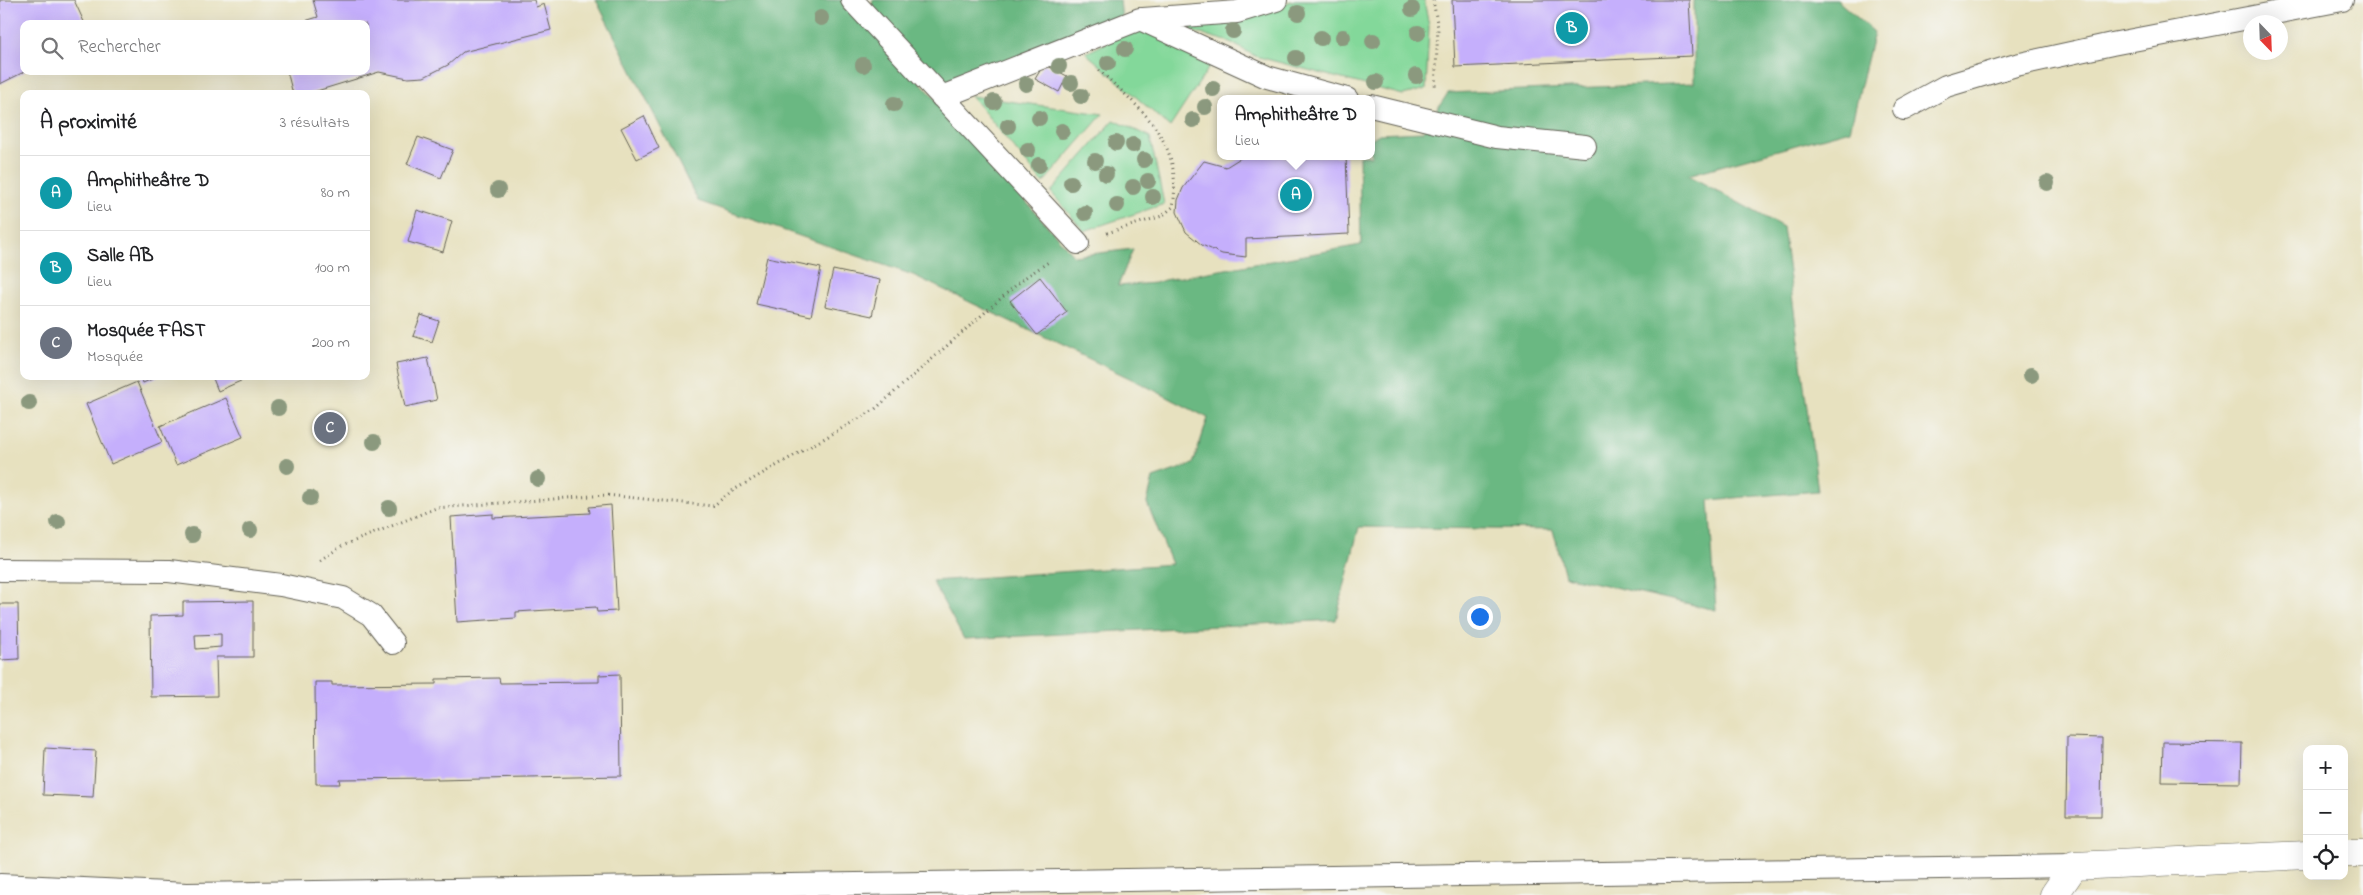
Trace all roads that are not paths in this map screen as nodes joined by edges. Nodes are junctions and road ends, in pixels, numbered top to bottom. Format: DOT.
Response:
graph roads {
  1 [pos="852,0"];
  2 [pos="1276,0"];
  3 [pos="2342,0"];
  4 [pos="1140,19"];
  5 [pos="1332,95"];
  6 [pos="942,97"];
  7 [pos="1375,107"];
  8 [pos="1904,109"];
  9 [pos="1585,146"];
  10 [pos="1078,243"];
  11 [pos="0,570"];
  12 [pos="393,643"];
  13 [pos="2363,852"];
  14 [pos="2348,853"];
  15 [pos="2303,855"];
  16 [pos="2074,866"];
  17 [pos="0,885"];
  18 [pos="187,895"];
  19 [pos="2054,895"];
  1 -- 6 [label="lane"];
  2 -- 4 [label="lane"];
  3 -- 8 [label="lane"];
  4 -- 5 [label="lane"];
  4 -- 6 [label="lane"];
  6 -- 10 [label="lane"];
  7 -- 9 [label="lane"];
  11 -- 12 [label="lane"];
  13 -- 14 [label="street"];
  15 -- 16 [label="street"];
  16 -- 18 [label="lane"];
  16 -- 19 [label="street"];
  17 -- 18 [label="lane"];
}
